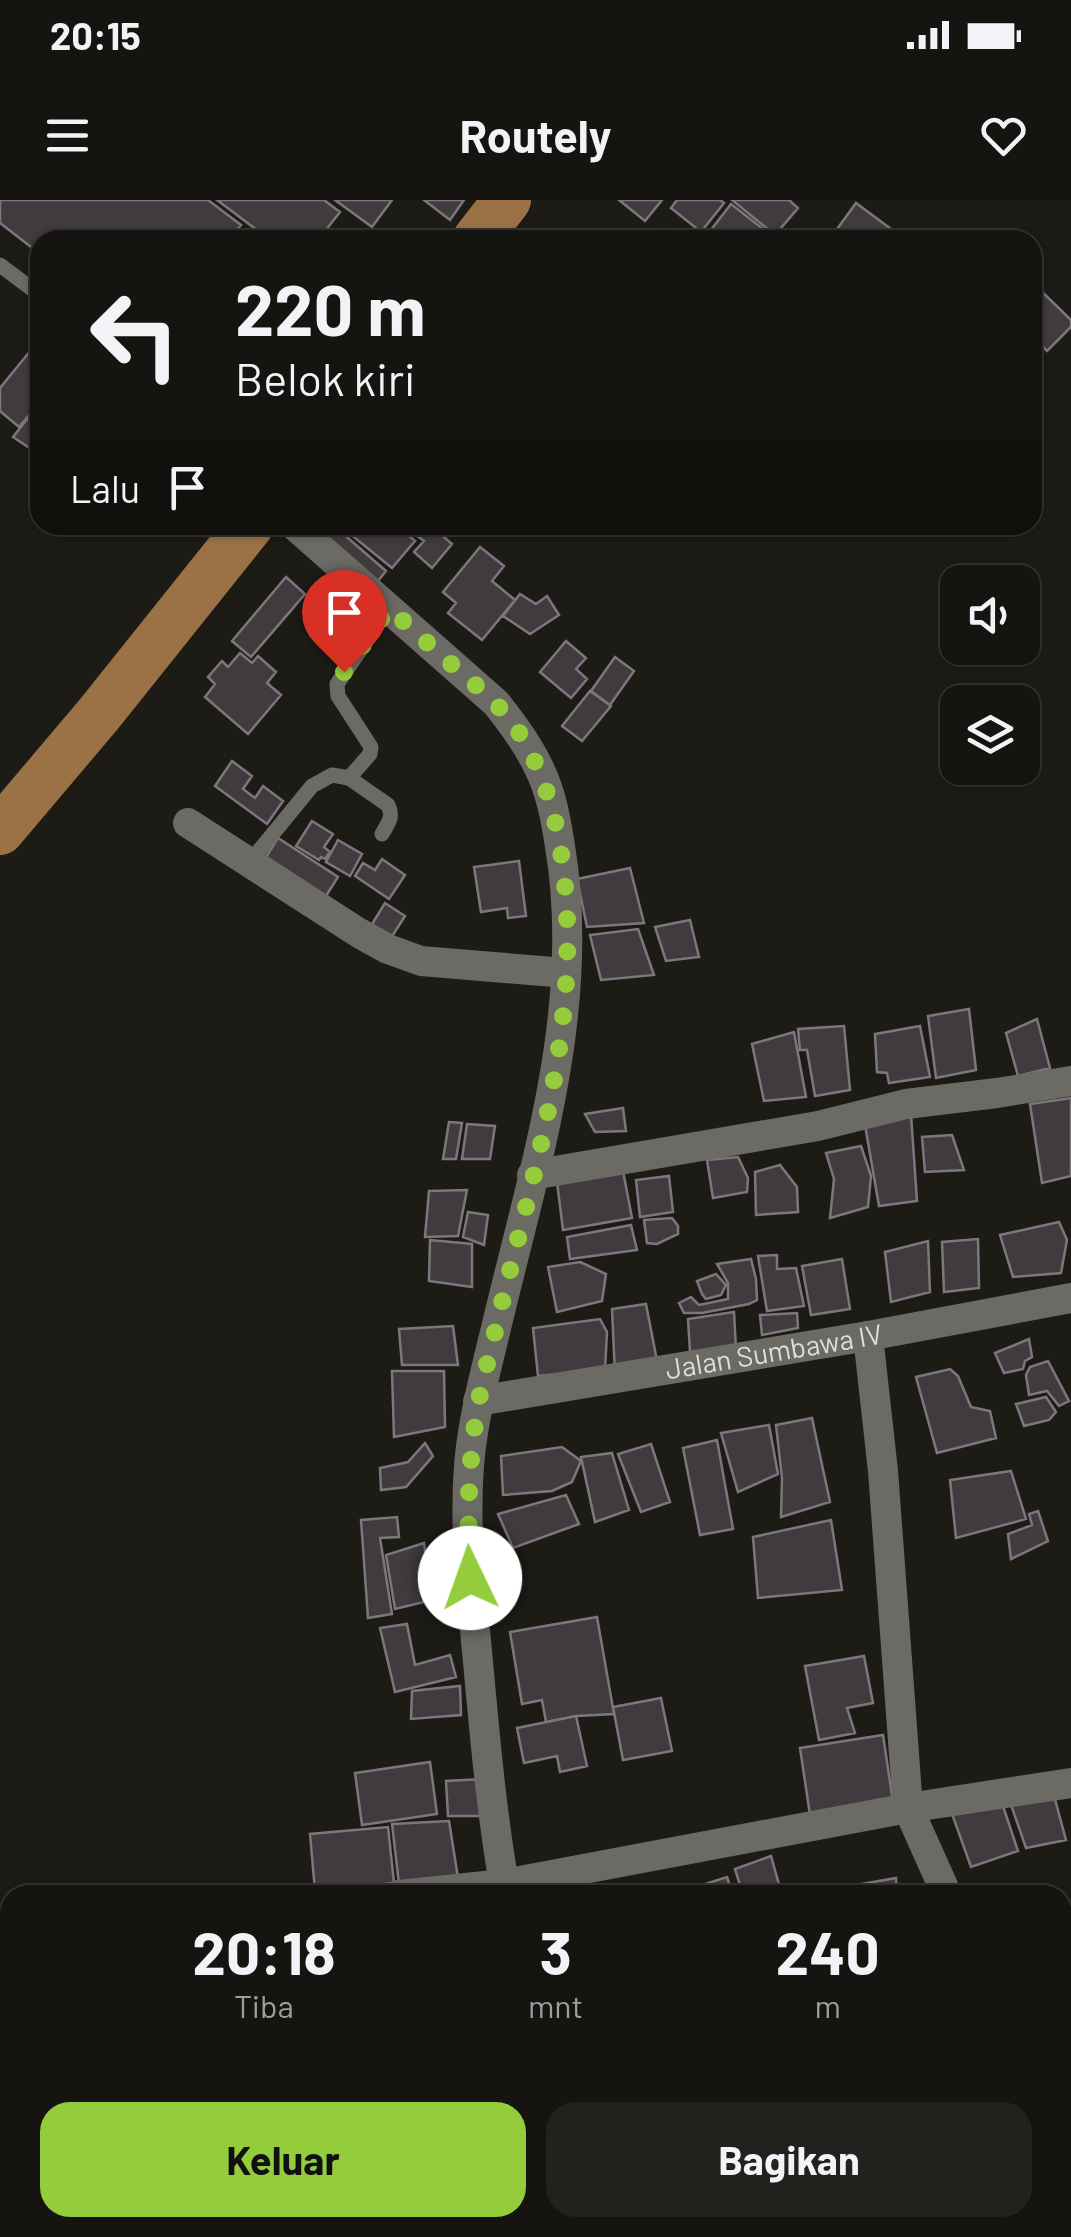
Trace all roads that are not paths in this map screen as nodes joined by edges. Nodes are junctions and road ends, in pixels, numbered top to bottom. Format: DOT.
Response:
graph roads {
  1 [pos="507,200"];
  2 [pos="484,230"];
  3 [pos="0,265"];
  4 [pos="30,287"];
  5 [pos="242,535"];
  6 [pos="305,535"];
  7 [pos="389,608"];
  8 [pos="349,778"];
  9 [pos="12,817"];
  10 [pos="188,823"];
  11 [pos="382,834"];
  12 [pos="249,863"];
  13 [pos="566,972"];
  14 [pos="1071,1080"];
  15 [pos="532,1175"];
  16 [pos="1071,1298"];
  17 [pos="868,1336"];
  18 [pos="478,1401"];
  19 [pos="1071,1783"];
  20 [pos="908,1808"];
  21 [pos="504,1885"];
  22 [pos="525,1885"];
  23 [pos="943,1885"];
  1 -- 2 [label="main road"];
  3 -- 4 [label="lane"];
  5 -- 9 [label="main road"];
  6 -- 7 [label="street"];
  7 -- 8 [label="lane"];
  7 -- 13 [label="street"];
  8 -- 11 [label="lane"];
  8 -- 12 [label="lane"];
  10 -- 12 [label="street"];
  12 -- 13 [label="street"];
  13 -- 15 [label="street"];
  14 -- 15 [label="street"];
  15 -- 18 [label="street"];
  16 -- 17 [label="street, Jalan Sumbawa IV"];
  17 -- 18 [label="street, Jalan Sumbawa IV"];
  17 -- 20 [label="street"];
  18 -- 21 [label="street"];
  19 -- 20 [label="street"];
  20 -- 22 [label="street"];
  20 -- 23 [label="street"];
}
